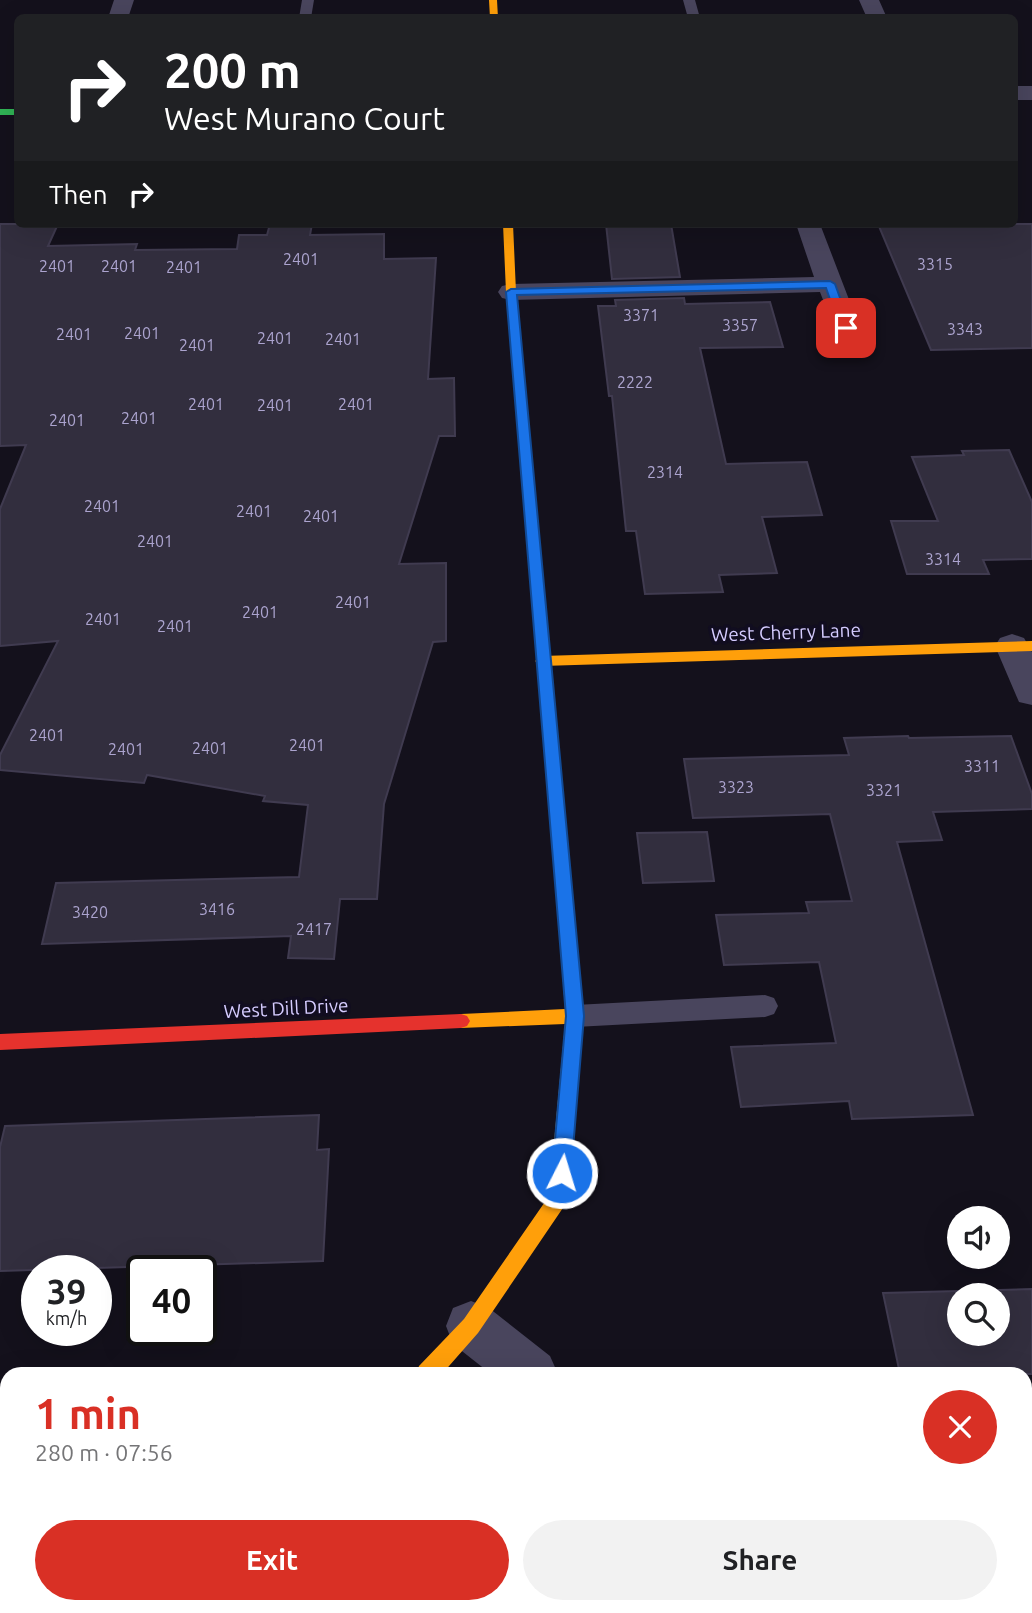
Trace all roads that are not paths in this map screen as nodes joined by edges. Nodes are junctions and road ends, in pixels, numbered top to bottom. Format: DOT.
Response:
graph roads {
  1 [pos="508,228"];
  2 [pos="809,228"];
  3 [pos="830,284"];
  4 [pos="511,292"];
  5 [pos="854,349"];
  6 [pos="1022,646"];
  7 [pos="542,660"];
  8 [pos="1032,694"];
  9 [pos="765,1006"];
  10 [pos="575,1016"];
  11 [pos="0,1041"];
  12 [pos="471,1326"];
  13 [pos="433,1367"];
  14 [pos="523,1367"];
  1 -- 4 [label="street"];
  2 -- 3 [label="street"];
  3 -- 4 [label="street"];
  3 -- 5 [label="street"];
  4 -- 7 [label="street"];
  6 -- 7 [label="street, West Cherry Lane"];
  6 -- 8 [label="street"];
  7 -- 10 [label="street"];
  9 -- 10 [label="lane"];
  10 -- 11 [label="street, West Dill Drive"];
  10 -- 12 [label="street"];
  12 -- 13 [label="street"];
  12 -- 14 [label="street"];
}
